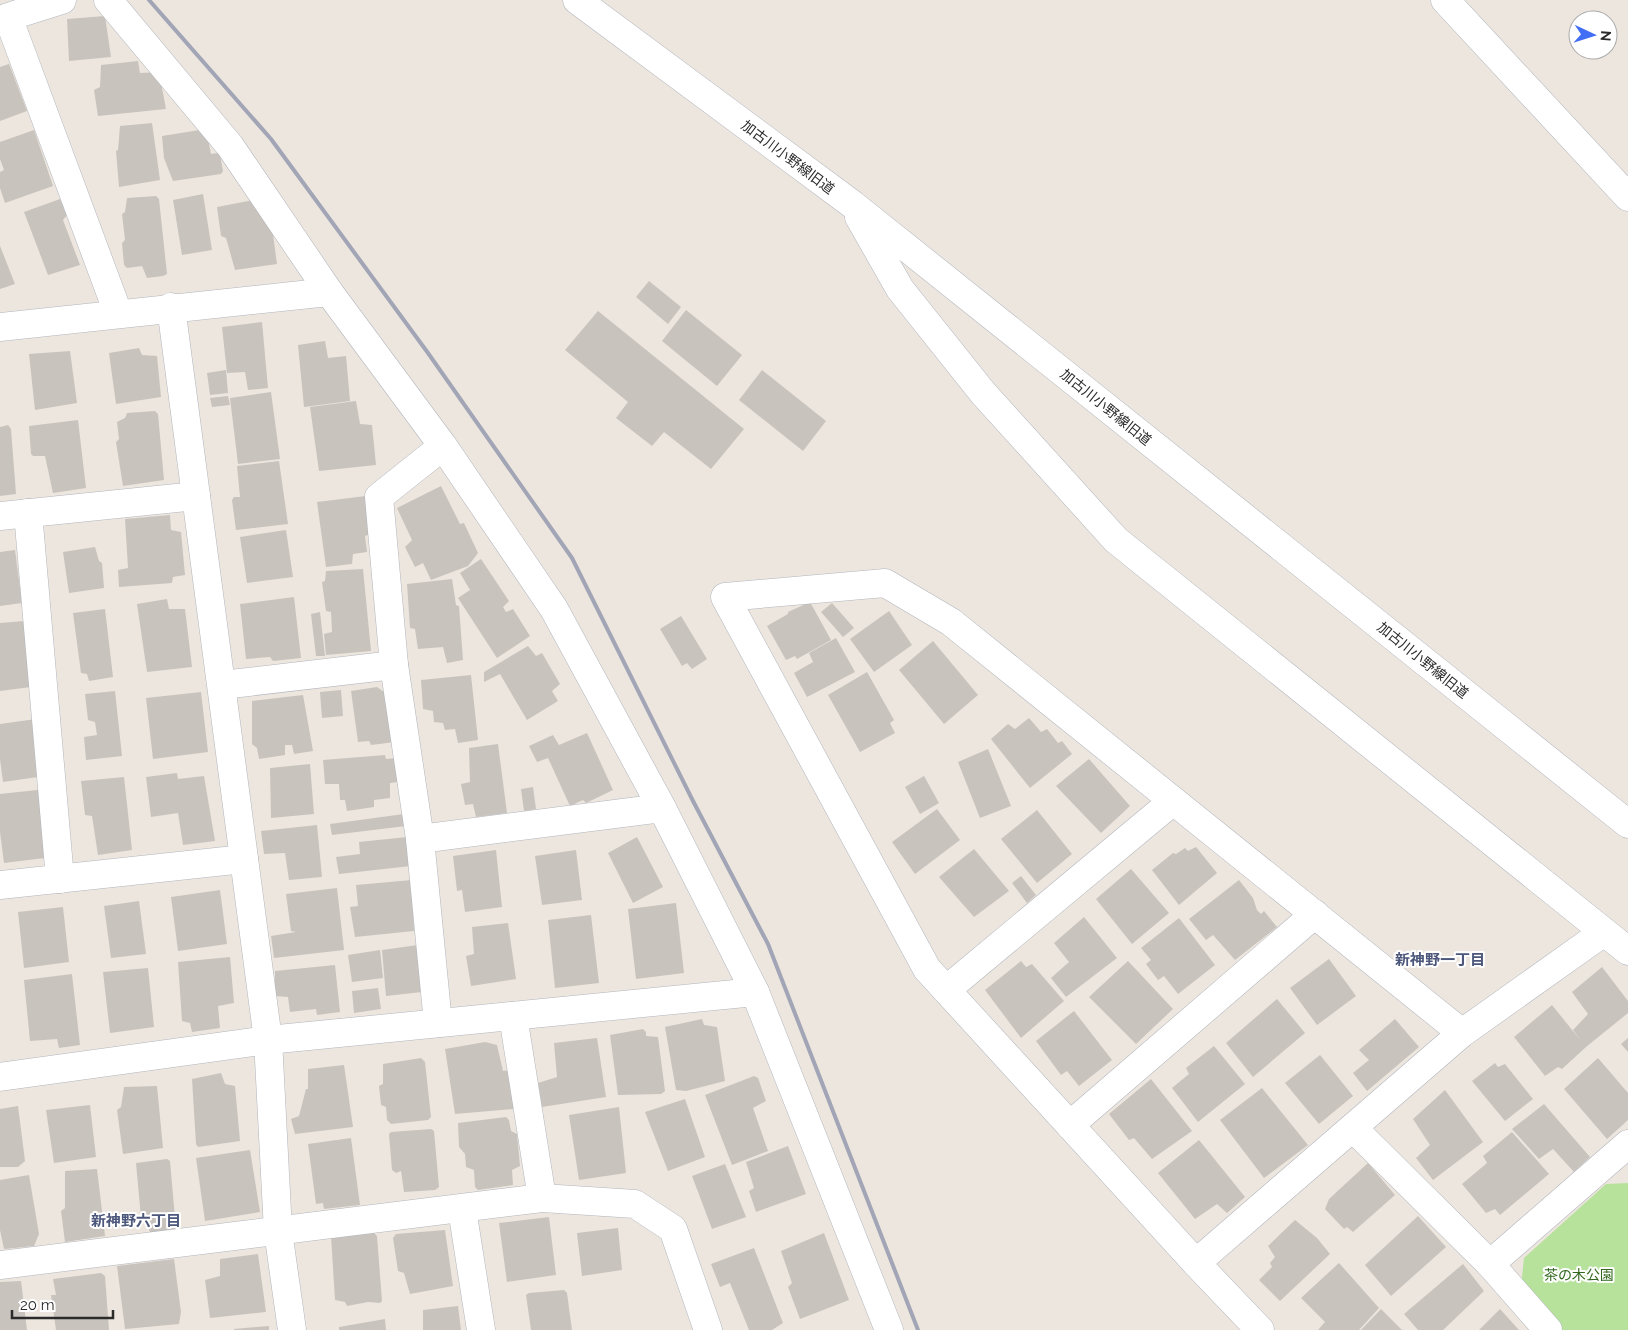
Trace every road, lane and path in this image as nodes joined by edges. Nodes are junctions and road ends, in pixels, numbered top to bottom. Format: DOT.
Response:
graph roads {
  1 [pos="62,0"];
  2 [pos="108,0"];
  3 [pos="577,0"];
  4 [pos="1445,0"];
  5 [pos="1628,197"];
  6 [pos="852,204"];
  7 [pos="328,292"];
  8 [pos="171,307"];
  9 [pos="118,313"];
  10 [pos="0,327"];
  11 [pos="443,446"];
  12 [pos="196,496"];
  13 [pos="28,513"];
  14 [pos="0,516"];
  15 [pos="394,665"];
  16 [pos="222,685"];
  17 [pos="1173,801"];
  18 [pos="662,808"];
  19 [pos="1628,824"];
  20 [pos="420,839"];
  21 [pos="244,859"];
  22 [pos="60,879"];
  23 [pos="0,885"];
  24 [pos="1315,914"];
  25 [pos="1604,932"];
  26 [pos="1628,951"];
  27 [pos="946,990"];
  28 [pos="755,992"];
  29 [pos="513,1016"];
  30 [pos="438,1023"];
  31 [pos="1462,1033"];
  32 [pos="268,1040"];
  33 [pos="0,1077"];
  34 [pos="1070,1125"];
  35 [pos="1354,1128"];
  36 [pos="1626,1150"];
  37 [pos="542,1198"];
  38 [pos="462,1209"];
  39 [pos="278,1231"];
  40 [pos="1196,1263"];
  41 [pos="1490,1264"];
  42 [pos="0,1265"];
  43 [pos="292,1330"];
  44 [pos="481,1330"];
  45 [pos="708,1330"];
  46 [pos="889,1330"];
  47 [pos="1260,1330"];
  48 [pos="1548,1330"];
  1 -- 9 [label="street"];
  2 -- 7 [label="street"];
  3 -- 6 [label="street, 加古川小野線旧道"];
  4 -- 5 [label="street"];
  6 -- 19 [label="street, 加古川小野線旧道"];
  6 -- 25 [label="street"];
  7 -- 8 [label="street"];
  7 -- 11 [label="street"];
  8 -- 9 [label="street"];
  8 -- 12 [label="street"];
  9 -- 10 [label="street"];
  11 -- 15 [label="street"];
  11 -- 18 [label="street"];
  12 -- 13 [label="street"];
  12 -- 16 [label="street"];
  13 -- 14 [label="street"];
  13 -- 22 [label="street"];
  15 -- 16 [label="street"];
  15 -- 20 [label="street"];
  16 -- 21 [label="street"];
  17 -- 24 [label="street"];
  17 -- 27 [label="street"];
  17 -- 27 [label="street"];
  18 -- 20 [label="street"];
  18 -- 28 [label="street"];
  20 -- 30 [label="street"];
  21 -- 22 [label="street"];
  21 -- 32 [label="street"];
  22 -- 23 [label="street"];
  24 -- 31 [label="street"];
  24 -- 34 [label="street"];
  25 -- 26 [label="street"];
  25 -- 31 [label="street"];
  27 -- 34 [label="street"];
  28 -- 29 [label="street"];
  28 -- 46 [label="street"];
  29 -- 30 [label="street"];
  29 -- 37 [label="street"];
  30 -- 32 [label="street"];
  31 -- 35 [label="street"];
  32 -- 33 [label="street"];
  32 -- 39 [label="street"];
  34 -- 40 [label="street"];
  35 -- 40 [label="street"];
  35 -- 41 [label="street"];
  36 -- 41 [label="street"];
  37 -- 38 [label="street"];
  37 -- 45 [label="street"];
  38 -- 39 [label="street"];
  38 -- 44 [label="street"];
  39 -- 42 [label="street"];
  39 -- 43 [label="street"];
  40 -- 47 [label="street"];
  41 -- 48 [label="street"];
}
